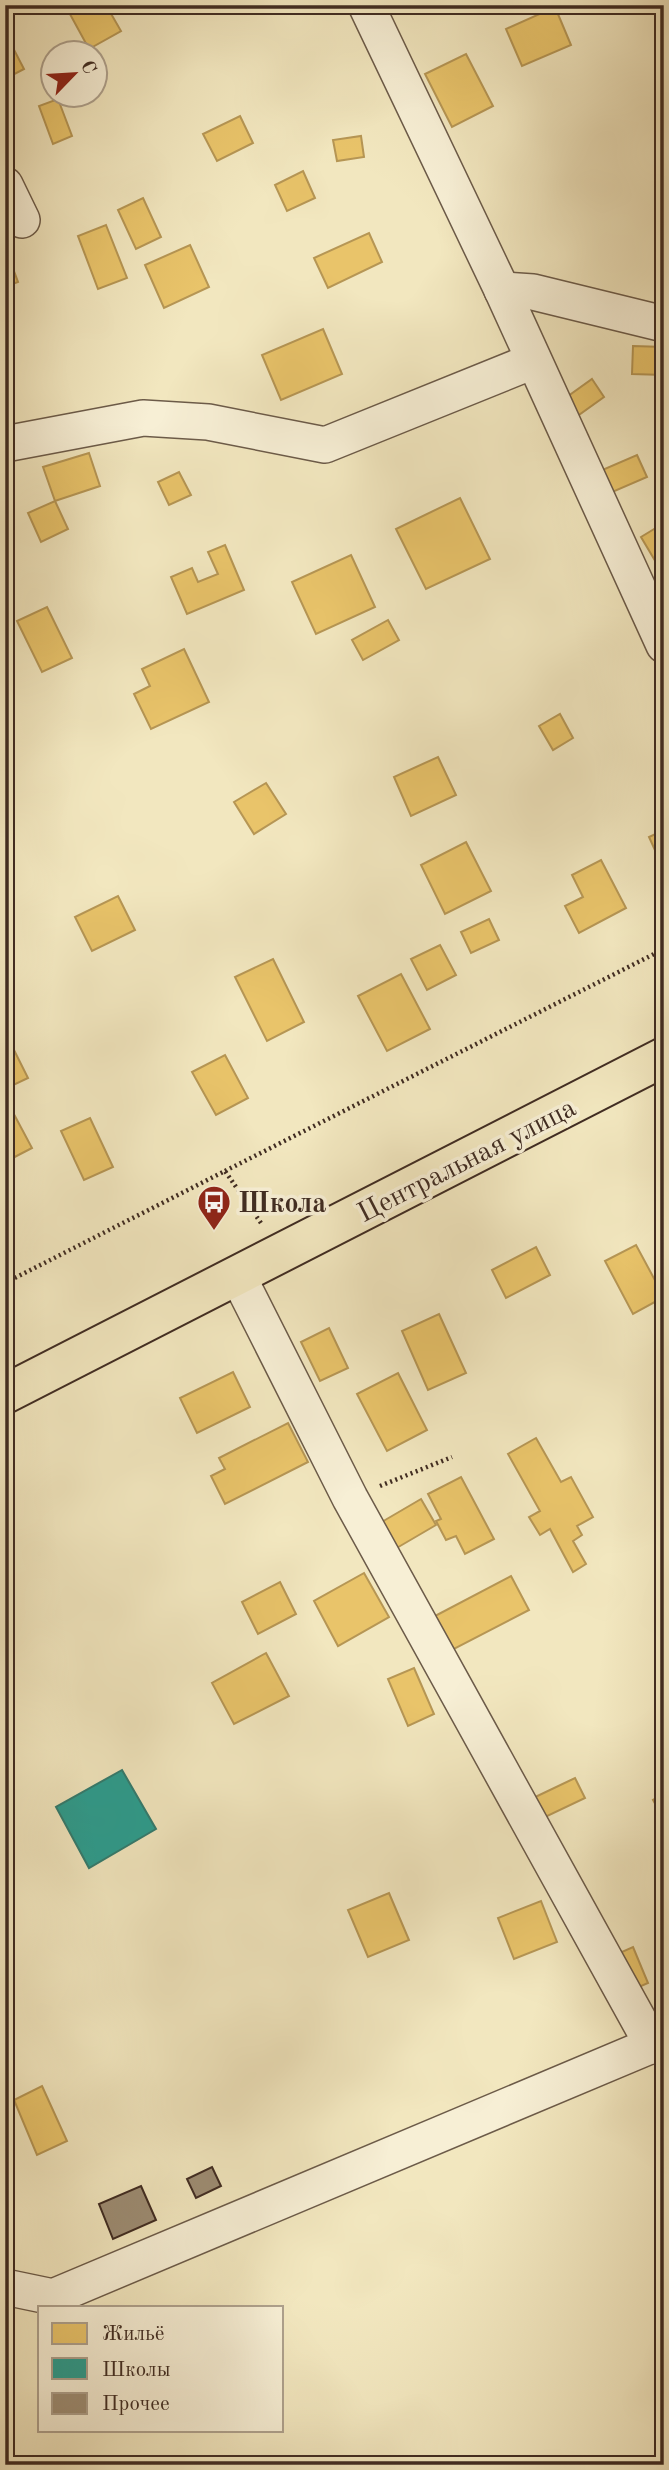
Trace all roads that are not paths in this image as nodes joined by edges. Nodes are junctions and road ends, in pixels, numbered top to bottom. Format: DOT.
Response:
graph roads {
  1 [pos="366,5"];
  2 [pos="5,185"];
  3 [pos="22,220"];
  4 [pos="502,290"];
  5 [pos="664,324"];
  6 [pos="533,361"];
  7 [pos="5,444"];
  8 [pos="664,646"];
  9 [pos="664,1058"];
  10 [pos="238,1276"];
  11 [pos="5,1394"];
  12 [pos="658,2043"];
  13 [pos="5,2287"];
  1 -- 4 [label="street"];
  2 -- 3 [label="street"];
  4 -- 5 [label="street"];
  4 -- 6 [label="street"];
  6 -- 7 [label="street"];
  6 -- 8 [label="street"];
  9 -- 10 [label="main road, Центральная улица"];
  10 -- 11 [label="main road, Центральная улица"];
  10 -- 12 [label="street"];
  12 -- 13 [label="street"];
}
